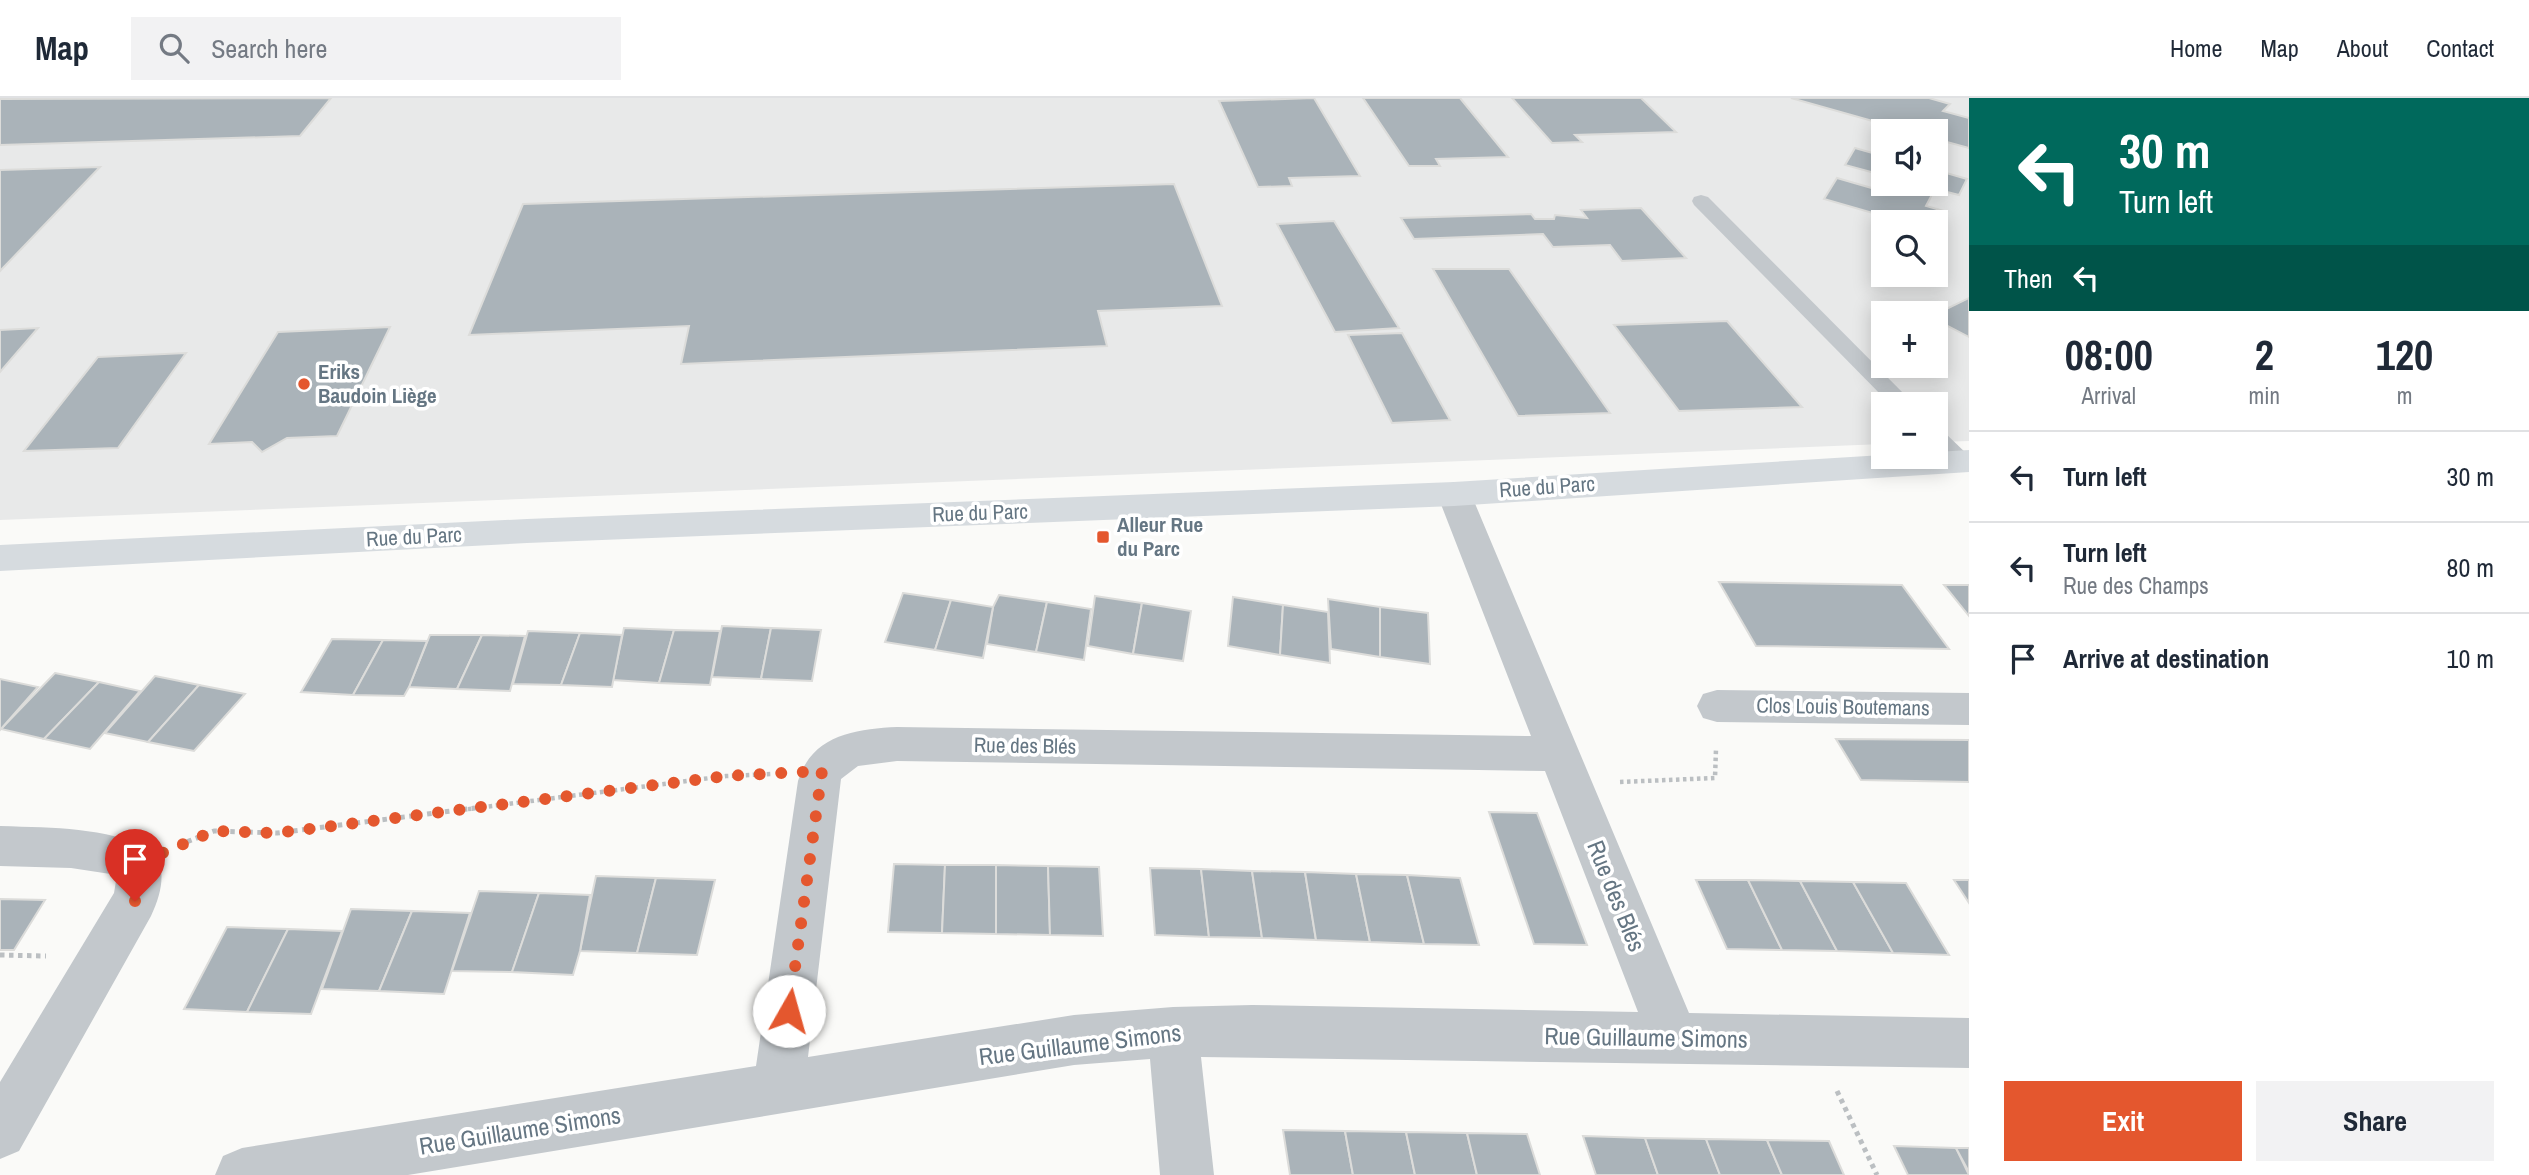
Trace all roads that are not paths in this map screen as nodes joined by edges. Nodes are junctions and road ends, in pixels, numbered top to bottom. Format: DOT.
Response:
graph roads {
  1 [pos="1701,201"];
  2 [pos="1891,392"];
  3 [pos="1948,447"];
  4 [pos="1965,461"];
  5 [pos="1454,494"];
  6 [pos="0,558"];
  7 [pos="1717,706"];
  8 [pos="1969,709"];
  9 [pos="1564,769"];
  10 [pos="0,846"];
  11 [pos="1173,1032"];
  12 [pos="1674,1038"];
  13 [pos="1969,1044"];
  14 [pos="778,1090"];
  15 [pos="0,1132"];
  16 [pos="275,1172"];
  17 [pos="1187,1175"];
  1 -- 2 [label="lane"];
  3 -- 4 [label="lane, Rue du Parc"];
  4 -- 5 [label="street, Rue du Parc"];
  5 -- 6 [label="street, Rue du Parc"];
  5 -- 9 [label="street, Rue des Blés"];
  7 -- 8 [label="street, Clos Louis Boutemans"];
  9 -- 12 [label="street, Rue des Blés"];
  9 -- 14 [label="street, Rue des Blés"];
  10 -- 15 [label="street"];
  11 -- 12 [label="street, Rue Guillaume Simons"];
  11 -- 14 [label="street, Rue Guillaume Simons"];
  11 -- 17 [label="street"];
  12 -- 13 [label="street, Rue Guillaume Simons"];
  14 -- 16 [label="street, Rue Guillaume Simons"];
}
